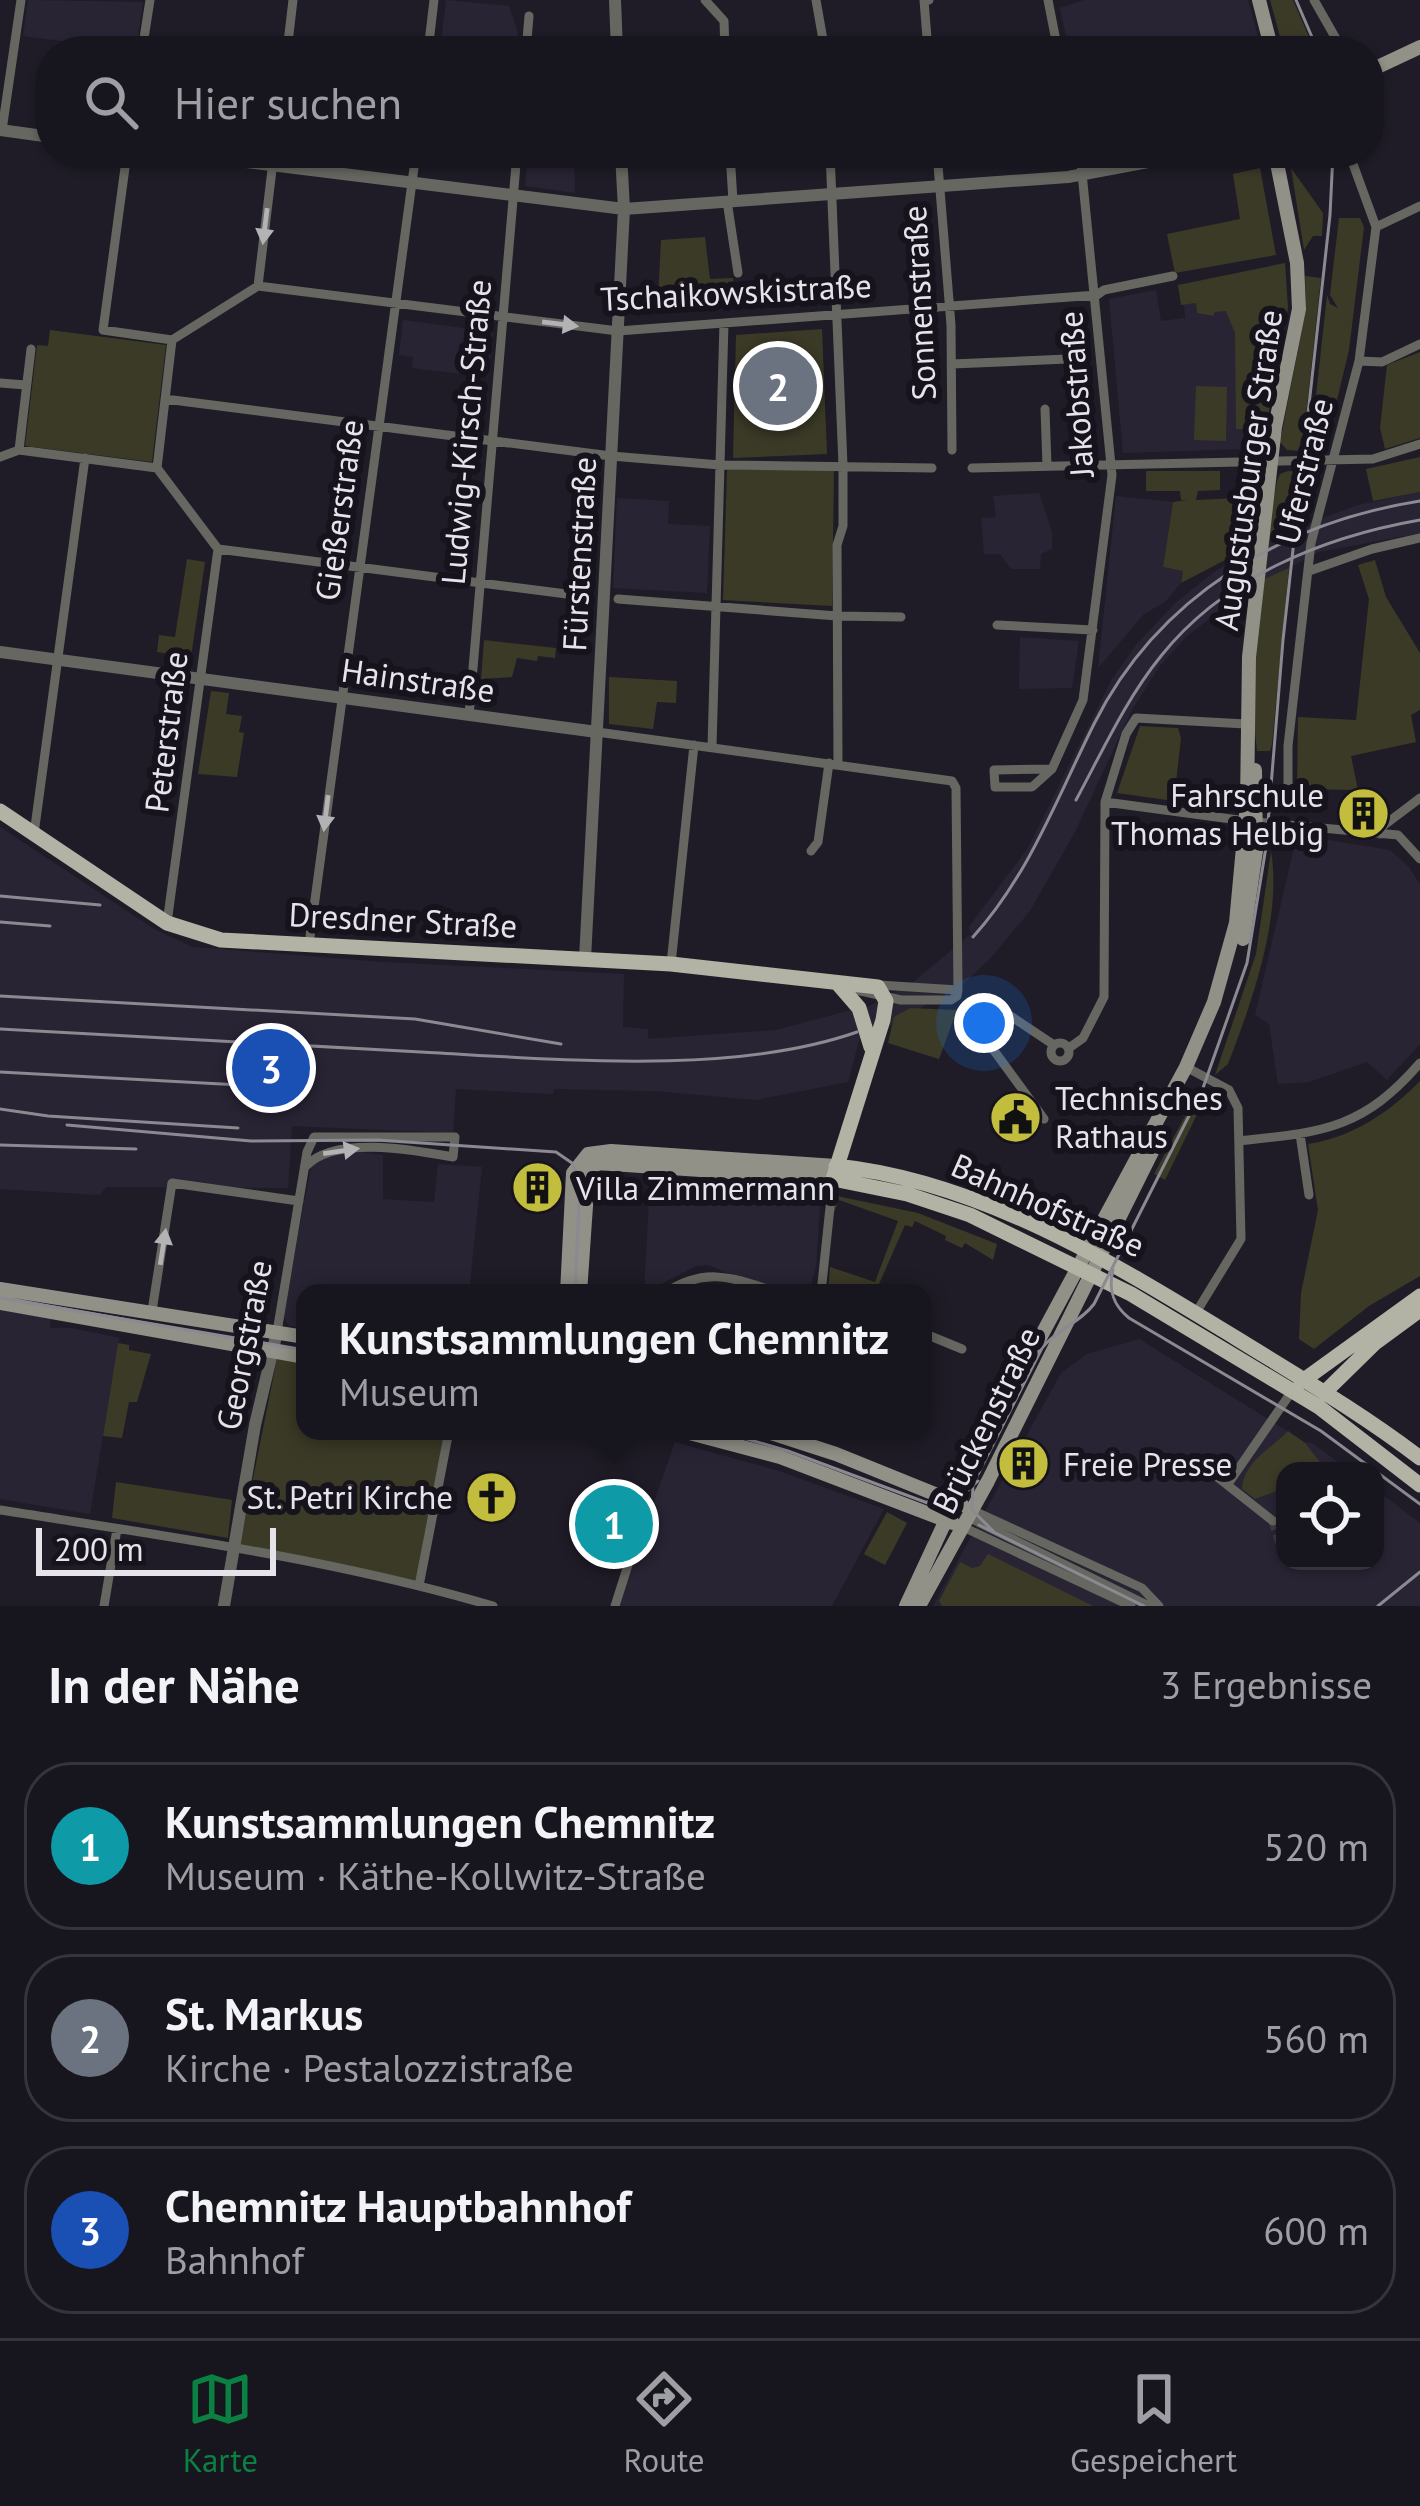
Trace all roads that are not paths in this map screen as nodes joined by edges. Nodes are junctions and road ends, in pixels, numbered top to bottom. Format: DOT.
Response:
graph roads {
  1 [pos="21,0"];
  2 [pos="150,0"];
  3 [pos="293,0"];
  4 [pos="434,0"];
  5 [pos="615,0"];
  6 [pos="705,0"];
  7 [pos="816,0"];
  8 [pos="926,0"];
  9 [pos="1048,0"];
  10 [pos="1259,0"];
  11 [pos="1314,0"];
  12 [pos="529,16"];
  13 [pos="144,36"];
  14 [pos="288,36"];
  15 [pos="430,36"];
  16 [pos="527,36"];
  17 [pos="616,36"];
  18 [pos="724,36"];
  19 [pos="822,36"];
  20 [pos="927,36"];
  21 [pos="1055,36"];
  22 [pos="1268,36"];
  23 [pos="1334,36"];
  24 [pos="1420,47"];
  25 [pos="1384,64"];
  26 [pos="1,130"];
  27 [pos="36,135"];
  28 [pos="125,168"];
  29 [pos="272,168"];
  30 [pos="327,168"];
  31 [pos="414,168"];
  32 [pos="516,168"];
  33 [pos="622,168"];
  34 [pos="730,168"];
  35 [pos="831,168"];
  36 [pos="938,168"];
  37 [pos="1083,168"];
  38 [pos="1124,168"];
  39 [pos="1278,168"];
  40 [pos="1354,168"];
  41 [pos="1085,176"];
  42 [pos="412,182"];
  43 [pos="939,187"];
  44 [pos="832,194"];
  45 [pos="513,195"];
  46 [pos="730,201"];
  47 [pos="1420,206"];
  48 [pos="624,209"];
  49 [pos="1376,227"];
  50 [pos="738,273"];
  51 [pos="1173,276"];
  52 [pos="258,286"];
  53 [pos="1097,296"];
  54 [pos="395,302"];
  55 [pos="950,306"];
  56 [pos="838,315"];
  57 [pos="503,317"];
  58 [pos="724,323"];
  59 [pos="617,331"];
  60 [pos="172,340"];
  61 [pos="1420,344"];
  62 [pos="31,349"];
  63 [pos="1359,361"];
  64 [pos="952,364"];
  65 [pos="1058,374"];
  66 [pos="0,383"];
  67 [pos="26,386"];
  68 [pos="165,399"];
  69 [pos="1045,409"];
  70 [pos="377,428"];
  71 [pos="492,442"];
  72 [pos="1420,444"];
  73 [pos="19,450"];
  74 [pos="952,450"];
  75 [pos="611,456"];
  76 [pos="0,458"];
  77 [pos="85,458"];
  78 [pos="1333,461"];
  79 [pos="1271,462"];
  80 [pos="843,464"];
  81 [pos="1112,464"];
  82 [pos="720,465"];
  83 [pos="1047,466"];
  84 [pos="157,468"];
  85 [pos="932,468"];
  86 [pos="972,468"];
  87 [pos="1420,538"];
  88 [pos="218,548"];
  89 [pos="358,568"];
  90 [pos="1309,571"];
  91 [pos="481,584"];
  92 [pos="590,597"];
  93 [pos="618,599"];
  94 [pos="716,605"];
  95 [pos="838,616"];
  96 [pos="901,617"];
  97 [pos="997,625"];
  98 [pos="1093,630"];
  99 [pos="0,652"];
  100 [pos="57,659"];
  101 [pos="200,677"];
  102 [pos="340,697"];
  103 [pos="469,715"];
  104 [pos="1246,724"];
  105 [pos="597,732"];
  106 [pos="694,745"];
  107 [pos="712,747"];
  108 [pos="833,764"];
  109 [pos="1052,769"];
  110 [pos="1420,798"];
  111 [pos="1105,802"];
  112 [pos="0,811"];
  113 [pos="1287,815"];
  114 [pos="1251,821"];
  115 [pos="34,834"];
  116 [pos="1380,834"];
  117 [pos="811,851"];
  118 [pos="1420,859"];
  119 [pos="167,923"];
  120 [pos="309,945"];
  121 [pos="585,958"];
  122 [pos="671,964"];
  123 [pos="839,985"];
  124 [pos="887,994"];
  125 [pos="868,1029"];
  126 [pos="871,1050"];
  127 [pos="1420,1063"];
  128 [pos="1190,1069"];
  129 [pos="1043,1119"];
  130 [pos="1300,1134"];
  131 [pos="1239,1141"];
  132 [pos="597,1157"];
  133 [pos="306,1166"];
  134 [pos="835,1173"];
  135 [pos="1309,1195"];
  136 [pos="299,1202"];
  137 [pos="1088,1263"];
  138 [pos="567,1284"];
  139 [pos="581,1284"];
  140 [pos="679,1284"];
  141 [pos="742,1284"];
  142 [pos="822,1284"];
  143 [pos="0,1289"];
  144 [pos="1420,1296"];
  145 [pos="0,1303"];
  146 [pos="1420,1310"];
  147 [pos="152,1311"];
  148 [pos="1198,1311"];
  149 [pos="277,1332"];
  150 [pos="296,1335"];
  151 [pos="932,1337"];
  152 [pos="962,1349"];
  153 [pos="271,1352"];
  154 [pos="296,1356"];
  155 [pos="1307,1392"];
  156 [pos="447,1440"];
  157 [pos="716,1440"];
  158 [pos="792,1440"];
  159 [pos="1420,1458"];
  160 [pos="1216,1476"];
  161 [pos="1228,1484"];
  162 [pos="1420,1485"];
  163 [pos="956,1502"];
  164 [pos="0,1510"];
  165 [pos="970,1519"];
  166 [pos="948,1520"];
  167 [pos="1273,1521"];
  168 [pos="640,1527"];
  169 [pos="117,1529"];
  170 [pos="234,1549"];
  171 [pos="418,1586"];
  172 [pos="436,1592"];
  173 [pos="104,1606"];
  174 [pos="224,1606"];
  175 [pos="433,1606"];
  176 [pos="494,1606"];
  177 [pos="615,1606"];
  178 [pos="906,1606"];
  179 [pos="919,1606"];
  180 [pos="1131,1606"];
  181 [pos="1149,1606"];
  182 [pos="1159,1606"];
  1 -- 26 [label="street"];
  2 -- 13 [label="street"];
  3 -- 14 [label="street"];
  4 -- 15 [label="street"];
  5 -- 17 [label="street"];
  6 -- 18 [label="street"];
  7 -- 19 [label="street"];
  8 -- 20 [label="street"];
  9 -- 21 [label="street"];
  10 -- 22 [label="main road"];
  11 -- 23 [label="street"];
  12 -- 16 [label="street"];
  24 -- 25 [label="main road"];
  26 -- 27 [label="street"];
  28 -- 60 [label="street"];
  29 -- 52 [label="street, one-way"];
  30 -- 42 [label="street"];
  31 -- 42 [label="street, Gießerstraße"];
  32 -- 45 [label="street, Ludwig-Kirsch-Straße"];
  33 -- 48 [label="street, Fürstenstraße"];
  34 -- 46 [label="street"];
  35 -- 44 [label="street"];
  36 -- 43 [label="street, Sonnenstraße"];
  37 -- 41 [label="street, Jakobstraße"];
  38 -- 41 [label="street"];
  39 -- 79 [label="main road, Augustusburger Straße"];
  40 -- 49 [label="street, Uferstraße"];
  41 -- 43 [label="street"];
  41 -- 53 [label="street, Jakobstraße"];
  42 -- 45 [label="street"];
  42 -- 54 [label="street, Gießerstraße"];
  43 -- 44 [label="street"];
  43 -- 55 [label="street, Sonnenstraße"];
  44 -- 46 [label="street"];
  44 -- 56 [label="street"];
  45 -- 48 [label="street"];
  45 -- 57 [label="street, Ludwig-Kirsch-Straße"];
  46 -- 48 [label="street"];
  46 -- 50 [label="street"];
  47 -- 49 [label="street"];
  48 -- 59 [label="street, Fürstenstraße"];
  49 -- 63 [label="street, Uferstraße"];
  51 -- 53 [label="street, Tschaikowskistraße"];
  52 -- 54 [label="street, Tschaikowskistraße"];
  52 -- 60 [label="street"];
  53 -- 55 [label="street, Tschaikowskistraße"];
  53 -- 81 [label="street, Jakobstraße"];
  54 -- 57 [label="street, Tschaikowskistraße"];
  54 -- 70 [label="street, Gießerstraße"];
  55 -- 56 [label="street, Tschaikowskistraße"];
  55 -- 64 [label="street, Sonnenstraße"];
  56 -- 58 [label="street, Tschaikowskistraße"];
  56 -- 80 [label="street"];
  57 -- 59 [label="street, Tschaikowskistraße, one-way"];
  57 -- 71 [label="street, Ludwig-Kirsch-Straße"];
  58 -- 59 [label="street, Tschaikowskistraße"];
  58 -- 82 [label="street"];
  59 -- 75 [label="street, Fürstenstraße"];
  60 -- 68 [label="street"];
  61 -- 63 [label="street"];
  62 -- 67 [label="street"];
  63 -- 78 [label="street, Uferstraße"];
  64 -- 65 [label="street"];
  64 -- 74 [label="street, Sonnenstraße"];
  66 -- 67 [label="street"];
  67 -- 73 [label="street"];
  68 -- 70 [label="street"];
  68 -- 84 [label="street"];
  69 -- 83 [label="street"];
  70 -- 71 [label="street"];
  70 -- 89 [label="street, Gießerstraße"];
  71 -- 75 [label="street"];
  71 -- 91 [label="street, Ludwig-Kirsch-Straße"];
  72 -- 78 [label="street"];
  73 -- 76 [label="street"];
  73 -- 77 [label="street"];
  75 -- 82 [label="street"];
  75 -- 105 [label="street, Fürstenstraße"];
  77 -- 84 [label="street"];
  77 -- 100 [label="street"];
  78 -- 79 [label="street"];
  78 -- 90 [label="street, Uferstraße"];
  79 -- 81 [label="street"];
  79 -- 104 [label="main road, Augustusburger Straße"];
  80 -- 82 [label="street"];
  80 -- 85 [label="street"];
  80 -- 95 [label="street"];
  81 -- 83 [label="street"];
  81 -- 98 [label="street, Jakobstraße"];
  82 -- 94 [label="street"];
  83 -- 86 [label="street"];
  84 -- 88 [label="street"];
  87 -- 90 [label="street"];
  88 -- 89 [label="street"];
  88 -- 101 [label="street, Peterstraße"];
  89 -- 91 [label="street"];
  89 -- 102 [label="street, Gießerstraße"];
  90 -- 113 [label="street, Uferstraße"];
  91 -- 92 [label="street"];
  91 -- 103 [label="street, Ludwig-Kirsch-Straße"];
  93 -- 94 [label="street"];
  94 -- 95 [label="street"];
  94 -- 107 [label="street"];
  95 -- 96 [label="street"];
  95 -- 108 [label="street"];
  97 -- 98 [label="street"];
  98 -- 109 [label="street, Jakobstraße"];
  99 -- 100 [label="street, Hainstraße"];
  100 -- 101 [label="street, Hainstraße"];
  100 -- 115 [label="street"];
  101 -- 102 [label="street, Hainstraße"];
  101 -- 119 [label="street, Peterstraße"];
  102 -- 103 [label="street, Hainstraße"];
  102 -- 120 [label="street, Gießerstraße, one-way"];
  103 -- 105 [label="street, Hainstraße"];
  104 -- 111 [label="street"];
  104 -- 114 [label="main road, Augustusburger Straße"];
  105 -- 106 [label="street, Hainstraße"];
  105 -- 121 [label="street, Fürstenstraße"];
  106 -- 107 [label="street, Hainstraße"];
  106 -- 122 [label="street"];
  107 -- 108 [label="street, Hainstraße"];
  108 -- 117 [label="street"];
  108 -- 124 [label="street, Hainstraße"];
  109 -- 109 [label="street"];
  110 -- 116 [label="street"];
  111 -- 114 [label="street"];
  111 -- 129 [label="street"];
  112 -- 115 [label="main road, Dresdner Straße"];
  113 -- 114 [label="street"];
  113 -- 116 [label="street"];
  114 -- 128 [label="main road, Augustusburger Straße"];
  115 -- 119 [label="main road, Dresdner Straße"];
  116 -- 118 [label="street"];
  119 -- 120 [label="main road, Dresdner Straße"];
  120 -- 121 [label="main road, Dresdner Straße"];
  121 -- 122 [label="main road, Dresdner Straße"];
  122 -- 123 [label="main road, Dresdner Straße"];
  123 -- 124 [label="main road, Dresdner Straße"];
  123 -- 125 [label="main road"];
  124 -- 125 [label="street"];
  124 -- 126 [label="main road"];
  125 -- 126 [label="main road"];
  126 -- 134 [label="main road"];
  127 -- 130 [label="street"];
  128 -- 131 [label="street"];
  128 -- 137 [label="main road, Augustusburger Straße"];
  130 -- 131 [label="street"];
  130 -- 135 [label="street"];
  131 -- 148 [label="street"];
  132 -- 134 [label="main road, Bahnhofstraße"];
  132 -- 138 [label="main road"];
  132 -- 139 [label="main road"];
  133 -- 133 [label="street, one-way"];
  133 -- 136 [label="street, Georgstraße"];
  134 -- 137 [label="main road, Bahnhofstraße"];
  134 -- 142 [label="street"];
  147 -- 136 [label="street, one-way"];
  136 -- 149 [label="street, Georgstraße"];
  137 -- 148 [label="main road, Bahnhofstraße"];
  137 -- 155 [label="main road, Bahnhofstraße"];
  137 -- 163 [label="main road, Brückenstraße"];
  137 -- 165 [label="main road, Brückenstraße"];
  140 -- 141 [label="street"];
  143 -- 147 [label="main road"];
  144 -- 155 [label="main road"];
  145 -- 153 [label="main road"];
  146 -- 155 [label="main road"];
  147 -- 149 [label="main road"];
  148 -- 155 [label="main road, Bahnhofstraße"];
  149 -- 150 [label="main road"];
  149 -- 153 [label="street, Georgstraße"];
  151 -- 152 [label="street"];
  153 -- 154 [label="main road"];
  153 -- 170 [label="street, Georgstraße"];
  155 -- 159 [label="main road, Bahnhofstraße"];
  155 -- 161 [label="street"];
  155 -- 162 [label="main road, Bahnhofstraße"];
  156 -- 171 [label="street"];
  157 -- 166 [label="main road"];
  158 -- 163 [label="main road"];
  160 -- 161 [label="street"];
  161 -- 167 [label="street"];
  163 -- 165 [label="main road"];
  163 -- 166 [label="main road, Brückenstraße"];
  164 -- 169 [label="street"];
  165 -- 166 [label="main road"];
  165 -- 179 [label="main road, Brückenstraße"];
  165 -- 180 [label="street"];
  165 -- 181 [label="street"];
  165 -- 182 [label="street"];
  166 -- 178 [label="main road, Brückenstraße"];
  168 -- 177 [label="street"];
  169 -- 170 [label="street"];
  169 -- 173 [label="street"];
  170 -- 171 [label="street"];
  170 -- 174 [label="street, Georgstraße"];
  171 -- 172 [label="street"];
  172 -- 175 [label="street"];
  172 -- 176 [label="street"];
}
